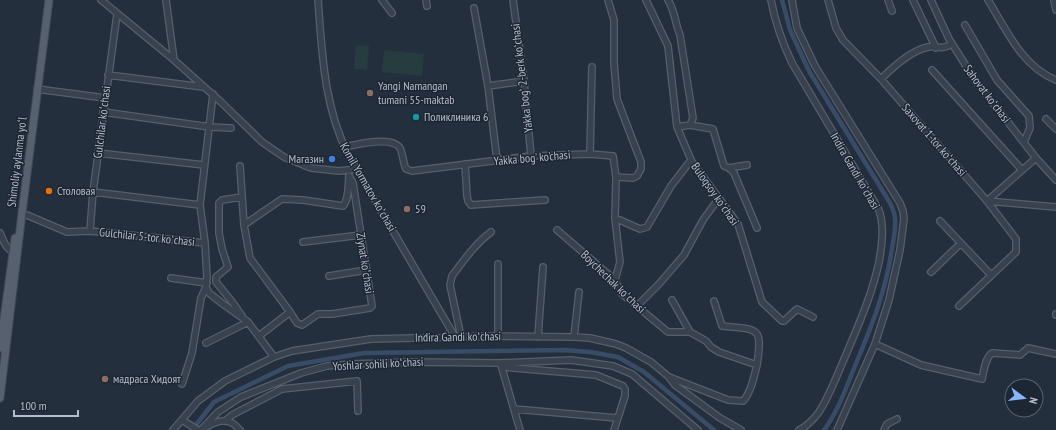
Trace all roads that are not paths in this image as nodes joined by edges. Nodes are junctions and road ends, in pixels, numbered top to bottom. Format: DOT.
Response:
graph roads {
  1 [pos="45,0"];
  2 [pos="49,0"];
  3 [pos="101,0"];
  4 [pos="166,0"];
  5 [pos="318,0"];
  6 [pos="382,0"];
  7 [pos="513,0"];
  8 [pos="608,0"];
  9 [pos="646,0"];
  10 [pos="668,0"];
  11 [pos="771,0"];
  12 [pos="792,0"];
  13 [pos="828,0"];
  14 [pos="888,0"];
  15 [pos="913,0"];
  16 [pos="931,0"];
  17 [pos="988,0"];
  18 [pos="1054,0"];
  19 [pos="474,8"];
  20 [pos="1056,10"];
  21 [pos="892,11"];
  22 [pos="392,13"];
  23 [pos="117,14"];
  24 [pos="965,25"];
  25 [pos="952,44"];
  26 [pos="936,48"];
  27 [pos="39,57"];
  28 [pos="174,60"];
  29 [pos="592,66"];
  30 [pos="932,70"];
  31 [pos="108,74"];
  32 [pos="881,79"];
  33 [pos="1056,80"];
  34 [pos="524,82"];
  35 [pos="488,86"];
  36 [pos="204,87"];
  37 [pos="37,89"];
  38 [pos="213,94"];
  39 [pos="105,98"];
  40 [pos="104,112"];
  41 [pos="1046,119"];
  42 [pos="690,125"];
  43 [pos="677,126"];
  44 [pos="210,127"];
  45 [pos="230,128"];
  46 [pos="1056,129"];
  47 [pos="1024,142"];
  48 [pos="344,147"];
  49 [pos="98,153"];
  50 [pos="590,154"];
  51 [pos="531,156"];
  52 [pos="1036,158"];
  53 [pos="497,160"];
  54 [pos="691,160"];
  55 [pos="465,164"];
  56 [pos="204,165"];
  57 [pos="747,165"];
  58 [pos="240,166"];
  59 [pos="729,168"];
  60 [pos="1022,170"];
  61 [pos="352,172"];
  62 [pos="616,177"];
  63 [pos="1056,180"];
  64 [pos="93,192"];
  65 [pos="242,197"];
  66 [pos="719,198"];
  67 [pos="545,200"];
  68 [pos="987,201"];
  69 [pos="200,205"];
  70 [pos="1056,207"];
  71 [pos="22,213"];
  72 [pos="615,218"];
  73 [pos="940,221"];
  74 [pos="244,225"];
  75 [pos="758,228"];
  76 [pos="558,230"];
  77 [pos="90,231"];
  78 [pos="491,232"];
  79 [pos="0,233"];
  80 [pos="361,235"];
  81 [pos="303,242"];
  82 [pos="205,243"];
  83 [pos="961,243"];
  84 [pos="15,253"];
  85 [pos="498,264"];
  86 [pos="543,267"];
  87 [pos="367,270"];
  88 [pos="932,272"];
  89 [pos="991,275"];
  90 [pos="329,276"];
  91 [pos="171,278"];
  92 [pos="615,280"];
  93 [pos="206,285"];
  94 [pos="579,292"];
  95 [pos="672,300"];
  96 [pos="714,301"];
  97 [pos="637,306"];
  98 [pos="959,306"];
  99 [pos="3,309"];
  100 [pos="290,312"];
  101 [pos="813,317"];
  102 [pos="246,320"];
  103 [pos="690,332"];
  104 [pos="259,336"];
  105 [pos="498,336"];
  106 [pos="455,337"];
  107 [pos="461,337"];
  108 [pos="538,337"];
  109 [pos="574,338"];
  110 [pos="206,343"];
  111 [pos="875,344"];
  112 [pos="0,348"];
  113 [pos="1056,354"];
  114 [pos="274,357"];
  115 [pos="501,365"];
  116 [pos="757,365"];
  117 [pos="669,377"];
  118 [pos="182,384"];
  119 [pos="0,398"];
  120 [pos="514,410"];
  121 [pos="358,411"];
  122 [pos="618,418"];
  123 [pos="898,419"];
  124 [pos="225,421"];
  125 [pos="184,422"];
  126 [pos="173,430"];
  127 [pos="198,430"];
  128 [pos="202,430"];
  129 [pos="240,430"];
  130 [pos="520,430"];
  131 [pos="614,430"];
  132 [pos="698,430"];
  133 [pos="741,430"];
  134 [pos="799,430"];
  135 [pos="837,430"];
  136 [pos="884,430"];
  1 -- 27 [label="main road, Shimoliy aylanma yoʻl"];
  2 -- 27 [label="main road, Shimoliy aylanma yoʻl"];
  3 -- 23 [label="street"];
  4 -- 28 [label="street"];
  5 -- 48 [label="street, Komil Yormatov koʻchasi"];
  6 -- 22 [label="street"];
  7 -- 34 [label="street, Yakka bogʻ 2-berk koʻchasi"];
  8 -- 62 [label="street"];
  9 -- 43 [label="street, Buloqsoy koʻchasi"];
  10 -- 42 [label="street"];
  11 -- 134 [label="street, Indira Gandi koʻchasi"];
  12 -- 111 [label="street"];
  13 -- 32 [label="street, Saxovat 1-tor koʻchasi"];
  14 -- 21 [label="street"];
  15 -- 26 [label="street"];
  16 -- 25 [label="street, Sahovat koʻchasi"];
  17 -- 33 [label="street"];
  18 -- 20 [label="street"];
  19 -- 35 [label="street"];
  23 -- 28 [label="street"];
  23 -- 31 [label="street, Gulchilar koʻchasi"];
  24 -- 47 [label="street"];
  25 -- 26 [label="street"];
  25 -- 47 [label="street, Sahovat koʻchasi"];
  26 -- 32 [label="street"];
  27 -- 37 [label="main road, Shimoliy aylanma yoʻl"];
  27 -- 84 [label="main road, Shimoliy aylanma yoʻl"];
  28 -- 36 [label="street"];
  29 -- 50 [label="street"];
  30 -- 60 [label="street"];
  31 -- 36 [label="street"];
  31 -- 39 [label="street, Gulchilar koʻchasi"];
  32 -- 68 [label="street, Saxovat 1-tor koʻchasi"];
  34 -- 35 [label="street"];
  34 -- 51 [label="street, Yakka bogʻ 2-berk koʻchasi"];
  35 -- 53 [label="street"];
  36 -- 38 [label="street"];
  37 -- 39 [label="street"];
  37 -- 71 [label="main road, Shimoliy aylanma yoʻl"];
  38 -- 44 [label="street"];
  38 -- 61 [label="street"];
  39 -- 40 [label="street, Gulchilar koʻchasi"];
  40 -- 44 [label="street"];
  40 -- 49 [label="street, Gulchilar koʻchasi"];
  41 -- 46 [label="street"];
  42 -- 43 [label="street"];
  42 -- 59 [label="street"];
  43 -- 54 [label="street, Buloqsoy koʻchasi"];
  44 -- 45 [label="street"];
  44 -- 56 [label="street"];
  47 -- 52 [label="street, Sahovat koʻchasi"];
  48 -- 55 [label="street, Yakka bog' ko'chasi"];
  48 -- 61 [label="street, Komil Yormatov koʻchasi"];
  49 -- 56 [label="street"];
  49 -- 64 [label="street, Gulchilar koʻchasi"];
  50 -- 51 [label="street, Yakka bog' ko'chasi"];
  50 -- 62 [label="street, Yakka bog' ko'chasi"];
  51 -- 53 [label="street, Yakka bog' ko'chasi"];
  52 -- 60 [label="street"];
  52 -- 63 [label="street, Sahovat koʻchasi"];
  53 -- 55 [label="street, Yakka bog' ko'chasi"];
  54 -- 66 [label="street, Buloqsoy koʻchasi"];
  54 -- 72 [label="street"];
  55 -- 67 [label="street"];
  56 -- 69 [label="street"];
  57 -- 59 [label="street"];
  58 -- 65 [label="street, Ziynat koʻchasi"];
  59 -- 75 [label="street"];
  60 -- 68 [label="street"];
  61 -- 74 [label="street"];
  61 -- 80 [label="street, Ziynat koʻchasi"];
  61 -- 106 [label="street, Komil Yormatov koʻchasi"];
  62 -- 72 [label="street, Yakka bog' ko'chasi"];
  64 -- 69 [label="street"];
  64 -- 77 [label="street, Gulchilar koʻchasi"];
  65 -- 74 [label="street, Ziynat koʻchasi"];
  65 -- 102 [label="street"];
  66 -- 97 [label="street"];
  66 -- 101 [label="street, Buloqsoy koʻchasi"];
  68 -- 70 [label="street"];
  68 -- 89 [label="street, Saxovat 1-tor koʻchasi"];
  69 -- 82 [label="street"];
  71 -- 77 [label="street, Gulchilar 5-tor koʻchasi"];
  71 -- 84 [label="main road, Shimoliy aylanma yoʻl"];
  72 -- 92 [label="street, Yakka bog' ko'chasi"];
  73 -- 83 [label="street"];
  74 -- 100 [label="street, Ziynat koʻchasi"];
  76 -- 92 [label="street, Boychechak koʻchasi"];
  77 -- 82 [label="street, Gulchilar 5-tor koʻchasi"];
  78 -- 107 [label="street"];
  79 -- 84 [label="street"];
  80 -- 81 [label="street"];
  80 -- 87 [label="street, Ziynat koʻchasi"];
  82 -- 93 [label="street"];
  83 -- 88 [label="street"];
  83 -- 89 [label="street"];
  84 -- 99 [label="main road, Shimoliy aylanma yoʻl"];
  84 -- 119 [label="main road, Shimoliy aylanma yoʻl"];
  85 -- 105 [label="street"];
  86 -- 108 [label="street"];
  87 -- 90 [label="street"];
  87 -- 100 [label="street, Ziynat koʻchasi"];
  89 -- 98 [label="street, Saxovat 1-tor koʻchasi"];
  91 -- 93 [label="street"];
  92 -- 97 [label="street, Boychechak koʻchasi"];
  93 -- 102 [label="street"];
  93 -- 118 [label="street"];
  94 -- 109 [label="street"];
  95 -- 103 [label="street"];
  96 -- 116 [label="street"];
  97 -- 103 [label="street, Boychechak koʻchasi"];
  99 -- 112 [label="main road, Shimoliy aylanma yoʻl"];
  100 -- 104 [label="street"];
  102 -- 104 [label="street"];
  102 -- 110 [label="street"];
  103 -- 116 [label="street"];
  104 -- 114 [label="street"];
  105 -- 107 [label="street, Indira Gandi koʻchasi"];
  105 -- 108 [label="street, Indira Gandi koʻchasi"];
  106 -- 107 [label="street, Indira Gandi koʻchasi"];
  106 -- 114 [label="street, Indira Gandi koʻchasi"];
  108 -- 109 [label="street, Indira Gandi koʻchasi"];
  109 -- 117 [label="street, Indira Gandi koʻchasi"];
  111 -- 113 [label="street"];
  111 -- 135 [label="street"];
  114 -- 125 [label="street, Indira Gandi koʻchasi"];
  115 -- 120 [label="street"];
  115 -- 122 [label="street, Yoshlar sohili koʻchasi"];
  115 -- 128 [label="street, Yoshlar sohili koʻchasi"];
  115 -- 132 [label="street, Yoshlar sohili koʻchasi"];
  116 -- 117 [label="street"];
  117 -- 133 [label="street, Indira Gandi koʻchasi"];
  120 -- 122 [label="street"];
  120 -- 130 [label="street"];
  121 -- 124 [label="street"];
  122 -- 131 [label="street, Yoshlar sohili koʻchasi"];
  123 -- 136 [label="street"];
  124 -- 128 [label="street"];
  124 -- 129 [label="street"];
  125 -- 126 [label="street, Indira Gandi koʻchasi"];
  125 -- 127 [label="street"];
}
